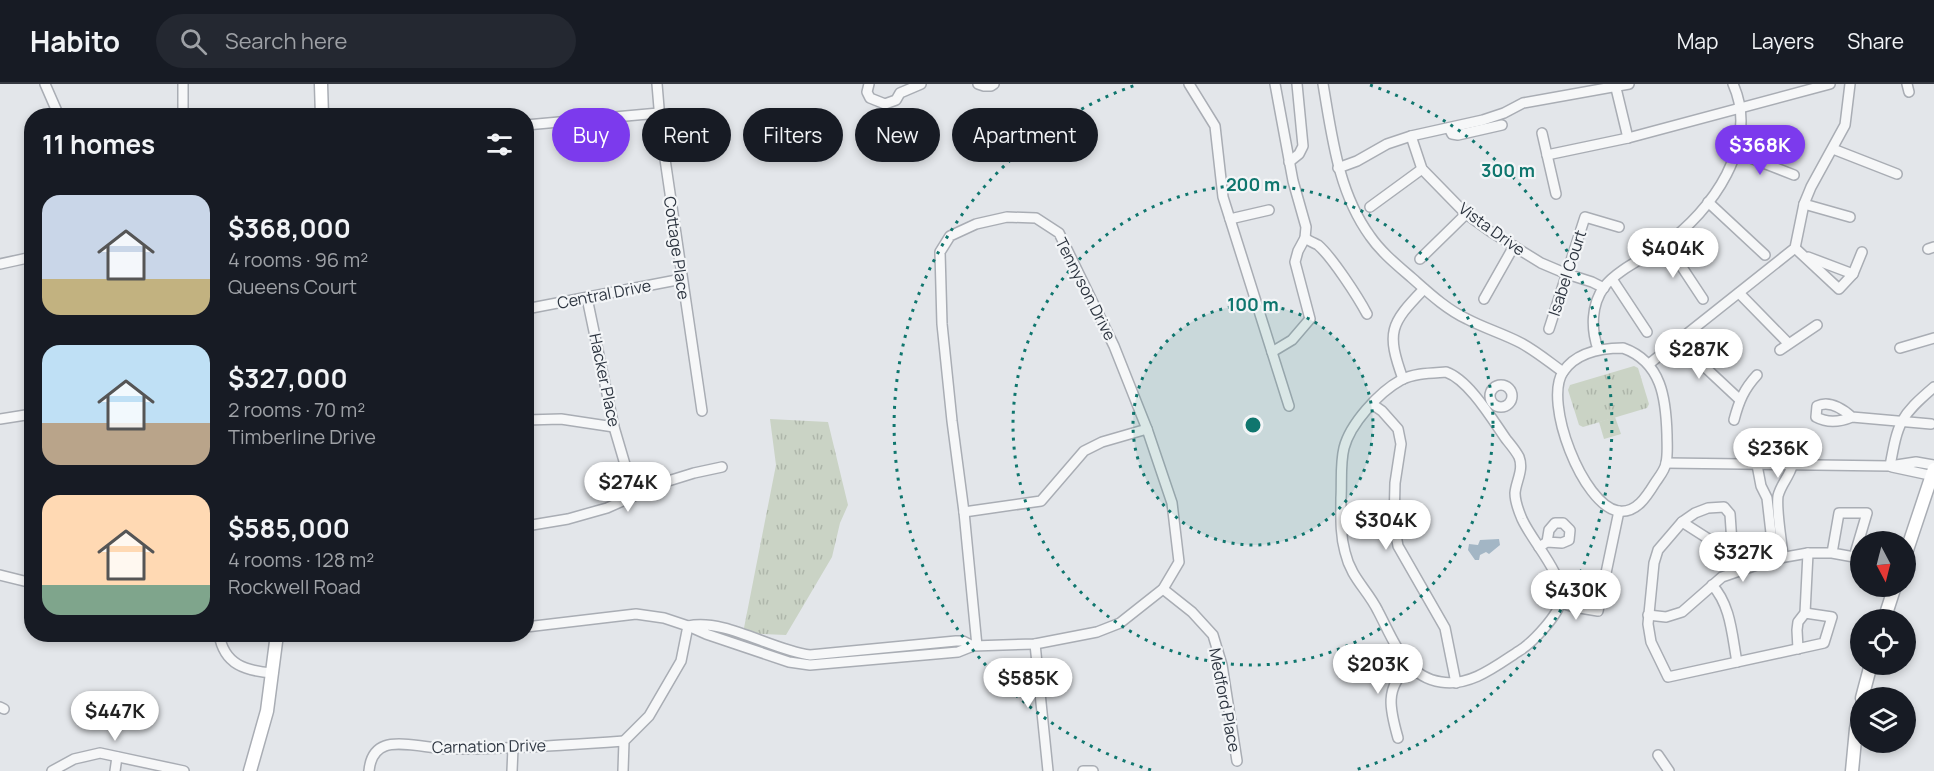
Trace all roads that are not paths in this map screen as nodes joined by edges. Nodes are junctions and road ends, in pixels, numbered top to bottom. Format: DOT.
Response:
graph roads {
  1 [pos="45,84"];
  2 [pos="183,84"];
  3 [pos="321,84"];
  4 [pos="657,84"];
  5 [pos="869,84"];
  6 [pos="921,84"];
  7 [pos="978,84"];
  8 [pos="994,84"];
  9 [pos="1189,84"];
  10 [pos="1275,84"];
  11 [pos="1298,84"];
  12 [pos="1323,84"];
  13 [pos="1629,84"];
  14 [pos="1733,84"];
  15 [pos="1830,84"];
  16 [pos="1850,84"];
  17 [pos="1615,85"];
  18 [pos="898,89"];
  19 [pos="56,108"];
  20 [pos="183,108"];
  21 [pos="322,108"];
  22 [pos="659,108"];
  23 [pos="1740,108"];
  24 [pos="642,115"];
  25 [pos="534,124"];
  26 [pos="1502,125"];
  27 [pos="1449,128"];
  28 [pos="1542,133"];
  29 [pos="1412,136"];
  30 [pos="1628,138"];
  31 [pos="1833,149"];
  32 [pos="1735,152"];
  33 [pos="1547,155"];
  34 [pos="666,162"];
  35 [pos="1289,162"];
  36 [pos="1338,168"];
  37 [pos="1422,169"];
  38 [pos="1897,174"];
  39 [pos="1794,175"];
  40 [pos="1556,194"];
  41 [pos="1708,202"];
  42 [pos="1804,204"];
  43 [pos="1370,207"];
  44 [pos="1269,210"];
  45 [pos="1466,214"];
  46 [pos="1850,217"];
  47 [pos="1230,219"];
  48 [pos="1619,227"];
  49 [pos="1305,238"];
  50 [pos="1666,243"];
  51 [pos="1514,246"];
  52 [pos="1799,252"];
  53 [pos="1862,252"];
  54 [pos="1764,255"];
  55 [pos="24,259"];
  56 [pos="1420,259"];
  57 [pos="0,264"];
  58 [pos="1567,274"];
  59 [pos="1853,274"];
  60 [pos="682,279"];
  61 [pos="1612,279"];
  62 [pos="1604,288"];
  63 [pos="1424,289"];
  64 [pos="1739,293"];
  65 [pos="587,298"];
  66 [pos="1484,300"];
  67 [pos="1703,300"];
  68 [pos="534,308"];
  69 [pos="1367,315"];
  70 [pos="1817,325"];
  71 [pos="1549,329"];
  72 [pos="1647,332"];
  73 [pos="1934,338"];
  74 [pos="1677,342"];
  75 [pos="1788,343"];
  76 [pos="1900,348"];
  77 [pos="1598,349"];
  78 [pos="1780,350"];
  79 [pos="1272,352"];
  80 [pos="1649,364"];
  81 [pos="1563,372"];
  82 [pos="1757,375"];
  83 [pos="1403,379"];
  84 [pos="1934,387"];
  85 [pos="1740,399"];
  86 [pos="1372,404"];
  87 [pos="1289,406"];
  88 [pos="702,411"];
  89 [pos="24,415"];
  90 [pos="1852,417"];
  91 [pos="0,419"];
  92 [pos="534,420"];
  93 [pos="1734,420"];
  94 [pos="1902,420"];
  95 [pos="1931,424"];
  96 [pos="614,427"];
  97 [pos="1147,429"];
  98 [pos="1666,463"];
  99 [pos="1757,465"];
  100 [pos="1792,466"];
  101 [pos="1890,466"];
  102 [pos="722,467"];
  103 [pos="1934,471"];
  104 [pos="634,495"];
  105 [pos="1619,511"];
  106 [pos="964,512"];
  107 [pos="1682,522"];
  108 [pos="534,524"];
  109 [pos="1914,531"];
  110 [pos="1808,553"];
  111 [pos="1832,553"];
  112 [pos="1732,554"];
  113 [pos="1779,558"];
  114 [pos="1734,572"];
  115 [pos="0,574"];
  116 [pos="24,581"];
  117 [pos="1712,585"];
  118 [pos="1163,589"];
  119 [pos="1561,603"];
  120 [pos="1805,613"];
  121 [pos="1648,615"];
  122 [pos="534,626"];
  123 [pos="688,626"];
  124 [pos="220,642"];
  125 [pos="276,642"];
  126 [pos="1035,644"];
  127 [pos="975,646"];
  128 [pos="1798,649"];
  129 [pos="1737,662"];
  130 [pos="1409,667"];
  131 [pos="273,673"];
  132 [pos="1456,683"];
  133 [pos="1398,738"];
  134 [pos="624,741"];
  135 [pos="513,748"];
  136 [pos="1854,753"];
  137 [pos="1658,755"];
  138 [pos="117,757"];
  139 [pos="1237,761"];
  140 [pos="52,771"];
  141 [pos="115,771"];
  142 [pos="184,771"];
  143 [pos="250,771"];
  144 [pos="369,771"];
  145 [pos="512,771"];
  146 [pos="623,771"];
  147 [pos="1048,771"];
  148 [pos="1083,771"];
  149 [pos="1093,771"];
  150 [pos="1669,771"];
  151 [pos="1852,771"];
  1 -- 19 [label="street"];
  2 -- 20 [label="street"];
  3 -- 21 [label="street"];
  4 -- 22 [label="street, Cottage Place"];
  5 -- 18 [label="street"];
  6 -- 18 [label="street"];
  7 -- 8 [label="street"];
  9 -- 47 [label="street"];
  10 -- 35 [label="street"];
  11 -- 35 [label="street"];
  12 -- 36 [label="street"];
  13 -- 17 [label="street"];
  14 -- 23 [label="street"];
  15 -- 23 [label="street"];
  16 -- 31 [label="street"];
  17 -- 27 [label="street"];
  17 -- 30 [label="street"];
  23 -- 30 [label="street"];
  23 -- 32 [label="street"];
  24 -- 25 [label="street"];
  26 -- 27 [label="street"];
  27 -- 29 [label="street"];
  28 -- 33 [label="street"];
  29 -- 36 [label="street"];
  29 -- 37 [label="street, Vista Drive"];
  30 -- 33 [label="street"];
  31 -- 38 [label="street"];
  31 -- 42 [label="street"];
  32 -- 39 [label="street"];
  32 -- 41 [label="street"];
  33 -- 40 [label="street"];
  34 -- 60 [label="street, Cottage Place"];
  35 -- 49 [label="street"];
  36 -- 63 [label="street"];
  37 -- 43 [label="street"];
  37 -- 45 [label="street, Vista Drive"];
  41 -- 50 [label="street"];
  41 -- 54 [label="street"];
  42 -- 46 [label="street"];
  42 -- 52 [label="street"];
  44 -- 47 [label="street"];
  45 -- 51 [label="street, Vista Drive"];
  45 -- 56 [label="street"];
  47 -- 79 [label="street"];
  48 -- 58 [label="street, Isabel Court"];
  49 -- 69 [label="street"];
  49 -- 79 [label="street"];
  50 -- 61 [label="street"];
  50 -- 67 [label="street"];
  51 -- 58 [label="street, Vista Drive"];
  51 -- 66 [label="street"];
  52 -- 59 [label="street"];
  52 -- 59 [label="street"];
  52 -- 64 [label="street"];
  53 -- 59 [label="street"];
  55 -- 57 [label="street"];
  58 -- 62 [label="street, Vista Drive"];
  58 -- 71 [label="street, Isabel Court"];
  60 -- 65 [label="street, Central Drive"];
  60 -- 88 [label="street, Cottage Place"];
  61 -- 62 [label="street"];
  61 -- 72 [label="street"];
  62 -- 77 [label="street"];
  63 -- 81 [label="street"];
  63 -- 83 [label="street"];
  64 -- 74 [label="street"];
  64 -- 75 [label="street"];
  65 -- 68 [label="street, Central Drive"];
  65 -- 96 [label="street, Hacker Place"];
  70 -- 75 [label="street"];
  73 -- 76 [label="street"];
  74 -- 80 [label="street"];
  74 -- 85 [label="street"];
  75 -- 78 [label="street"];
  77 -- 80 [label="street"];
  77 -- 81 [label="street"];
  79 -- 87 [label="street"];
  80 -- 98 [label="street"];
  81 -- 105 [label="street"];
  82 -- 85 [label="street"];
  83 -- 86 [label="street"];
  83 -- 119 [label="street"];
  84 -- 94 [label="street"];
  85 -- 93 [label="street"];
  86 -- 130 [label="street"];
  86 -- 132 [label="street"];
  89 -- 91 [label="street"];
  90 -- 94 [label="street"];
  92 -- 96 [label="street"];
  94 -- 95 [label="street"];
  94 -- 101 [label="street"];
  96 -- 104 [label="street, Hacker Place"];
  97 -- 106 [label="street"];
  97 -- 106 [label="street, Tennyson Drive"];
  97 -- 118 [label="street, Tennyson Drive"];
  98 -- 99 [label="street"];
  98 -- 105 [label="street"];
  99 -- 100 [label="street"];
  99 -- 113 [label="street"];
  100 -- 101 [label="street"];
  100 -- 113 [label="street"];
  101 -- 103 [label="street"];
  102 -- 104 [label="street"];
  103 -- 109 [label="street"];
  104 -- 108 [label="street"];
  105 -- 119 [label="street"];
  106 -- 127 [label="street, Tennyson Drive"];
  107 -- 112 [label="street"];
  107 -- 112 [label="street"];
  107 -- 121 [label="street"];
  110 -- 111 [label="street"];
  110 -- 113 [label="street"];
  110 -- 120 [label="street"];
  111 -- 111 [label="street"];
  112 -- 114 [label="street"];
  113 -- 114 [label="street"];
  114 -- 117 [label="street"];
  115 -- 116 [label="street"];
  117 -- 121 [label="street"];
  117 -- 129 [label="street"];
  118 -- 126 [label="street, Tennyson Drive"];
  118 -- 139 [label="street, Medford Place"];
  119 -- 132 [label="street"];
  120 -- 128 [label="street"];
  120 -- 128 [label="street"];
  121 -- 129 [label="street"];
  122 -- 123 [label="street, Tennyson Drive"];
  123 -- 127 [label="street, Tennyson Drive"];
  123 -- 134 [label="street"];
  124 -- 131 [label="street"];
  125 -- 131 [label="street"];
  126 -- 127 [label="street, Tennyson Drive"];
  126 -- 147 [label="street"];
  128 -- 129 [label="street"];
  130 -- 132 [label="street"];
  130 -- 133 [label="street"];
  131 -- 143 [label="street"];
  134 -- 135 [label="street, Carnation Drive"];
  134 -- 146 [label="street"];
  135 -- 144 [label="street, Carnation Drive"];
  135 -- 145 [label="street"];
  136 -- 151 [label="street"];
  137 -- 150 [label="street"];
  138 -- 140 [label="street"];
  138 -- 141 [label="street"];
  138 -- 142 [label="street"];
  148 -- 149 [label="street"];
}
